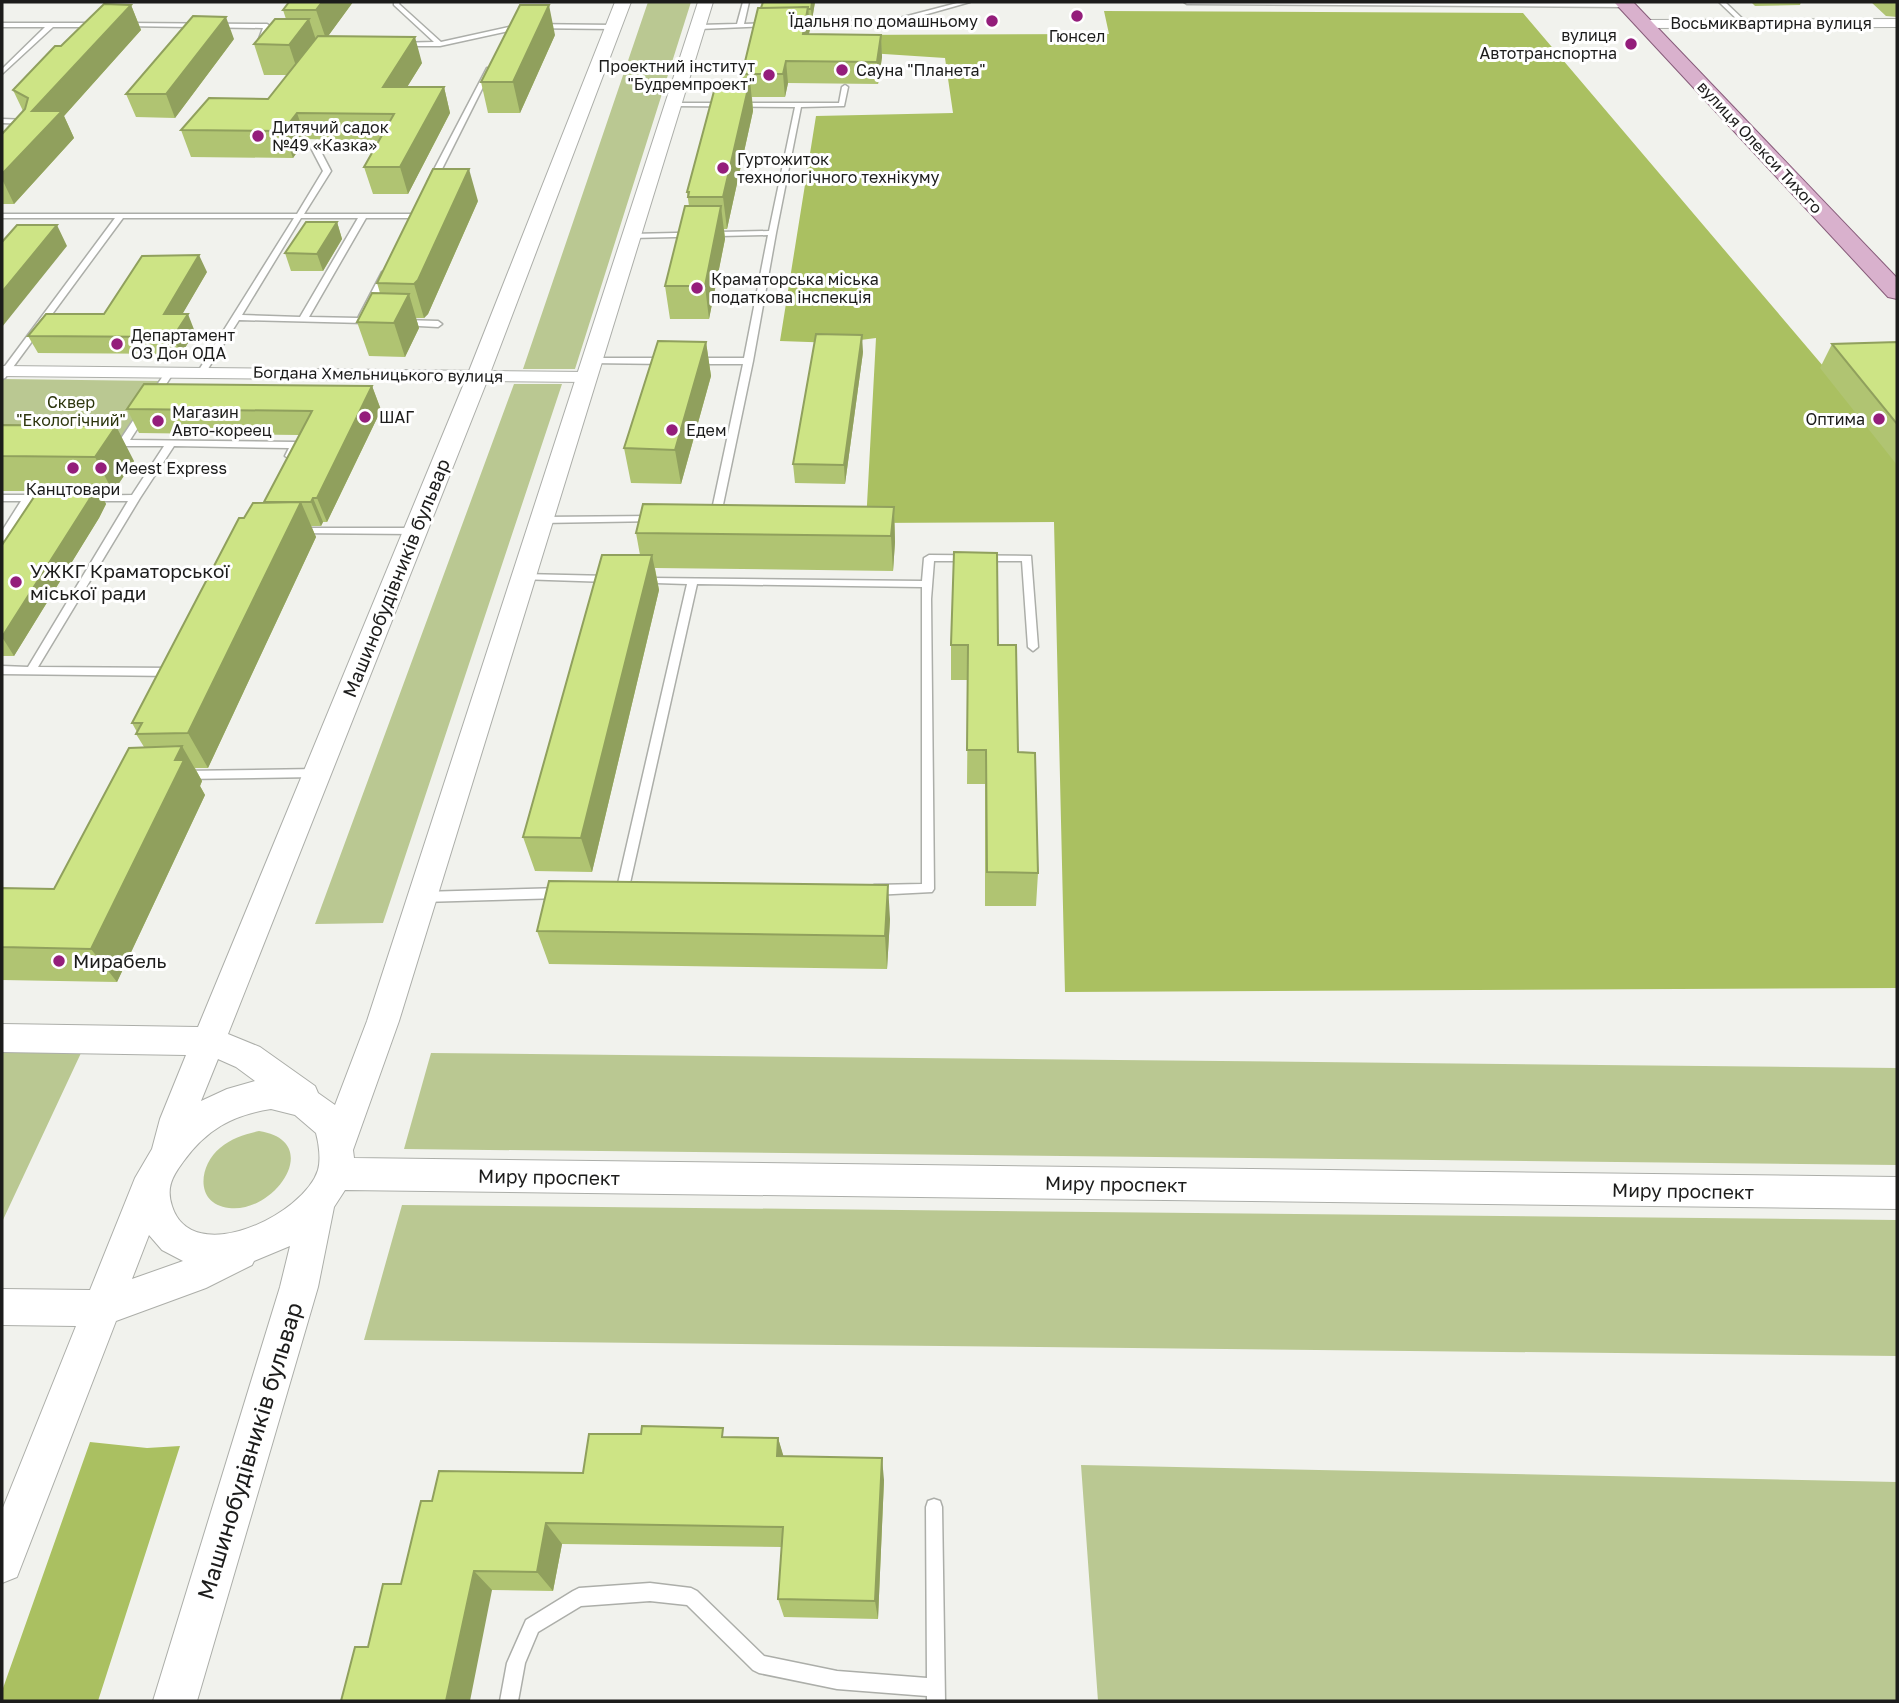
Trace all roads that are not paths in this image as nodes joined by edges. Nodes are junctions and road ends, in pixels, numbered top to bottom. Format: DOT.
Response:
graph roads {
  1 [pos="397,2"];
  2 [pos="623,2"];
  3 [pos="706,2"];
  4 [pos="746,2"];
  5 [pos="967,2"];
  6 [pos="1187,2"];
  7 [pos="1346,2"];
  8 [pos="1722,2"];
  9 [pos="1625,3"];
  10 [pos="1744,23"];
  11 [pos="1897,23"];
  12 [pos="1644,24"];
  13 [pos="2,25"];
  14 [pos="51,25"];
  15 [pos="105,25"];
  16 [pos="118,25"];
  17 [pos="740,26"];
  18 [pos="614,27"];
  19 [pos="699,27"];
  20 [pos="509,29"];
  21 [pos="503,40"];
  22 [pos="274,44"];
  23 [pos="385,44"];
  24 [pos="440,44"];
  25 [pos="492,64"];
  26 [pos="2,72"];
  27 [pos="845,87"];
  28 [pos="673,104"];
  29 [pos="798,107"];
  30 [pos="2,121"];
  31 [pos="33,132"];
  32 [pos="315,148"];
  33 [pos="426,193"];
  34 [pos="420,204"];
  35 [pos="300,215"];
  36 [pos="2,216"];
  37 [pos="363,216"];
  38 [pos="414,216"];
  39 [pos="120,217"];
  40 [pos="408,228"];
  41 [pos="772,233"];
  42 [pos="631,236"];
  43 [pos="390,263"];
  44 [pos="1897,292"];
  45 [pos="236,317"];
  46 [pos="303,319"];
  47 [pos="361,321"];
  48 [pos="374,322"];
  49 [pos="387,322"];
  50 [pos="438,324"];
  51 [pos="749,362"];
  52 [pos="589,369"];
  53 [pos="3,372"];
  54 [pos="170,372"];
  55 [pos="201,373"];
  56 [pos="478,376"];
  57 [pos="171,443"];
  58 [pos="283,470"];
  59 [pos="2,498"];
  60 [pos="28,498"];
  61 [pos="55,498"];
  62 [pos="68,498"];
  63 [pos="135,498"];
  64 [pos="663,519"];
  65 [pos="704,519"];
  66 [pos="541,520"];
  67 [pos="279,531"];
  68 [pos="415,531"];
  69 [pos="2,538"];
  70 [pos="523,577"];
  71 [pos="618,579"];
  72 [pos="656,580"];
  73 [pos="693,580"];
  74 [pos="927,584"];
  75 [pos="1033,647"];
  76 [pos="187,661"];
  77 [pos="2,670"];
  78 [pos="32,670"];
  79 [pos="181,673"];
  80 [pos="175,684"];
  81 [pos="317,773"];
  82 [pos="169,775"];
  83 [pos="858,890"];
  84 [pos="636,892"];
  85 [pos="575,893"];
  86 [pos="422,897"];
  87 [pos="2,1038"];
  88 [pos="209,1041"];
  89 [pos="317,1109"];
  90 [pos="160,1167"];
  91 [pos="330,1174"];
  92 [pos="1897,1193"];
  93 [pos="267,1239"];
  94 [pos="2,1307"];
  95 [pos="100,1308"];
  96 [pos="934,1507"];
  97 [pos="2,1562"];
  98 [pos="936,1695"];
  99 [pos="175,1701"];
  100 [pos="509,1701"];
  1 -- 24 [label="lane"];
  2 -- 18 [label="street, Машинобудівників бульвар"];
  3 -- 19 [label="street, Машинобудівників бульвар"];
  4 -- 17 [label="lane"];
  5 -- 17 [label="lane"];
  6 -- 7 [label="lane"];
  7 -- 9 [label="lane"];
  8 -- 10 [label="lane"];
  9 -- 12 [label="main road, вулиця Олекси Тихого"];
  10 -- 11 [label="street, Восьмиквартирна вулиця"];
  10 -- 12 [label="street, Восьмиквартирна вулиця"];
  12 -- 44 [label="main road, вулиця Олекси Тихого"];
  13 -- 14 [label="lane"];
  14 -- 15 [label="lane"];
  14 -- 26 [label="lane"];
  16 -- 22 [label="lane"];
  17 -- 19 [label="lane"];
  18 -- 20 [label="lane"];
  18 -- 56 [label="street, Машинобудівників бульвар"];
  19 -- 28 [label="street, Машинобудівників бульвар"];
  20 -- 21 [label="lane"];
  20 -- 24 [label="lane"];
  23 -- 24 [label="lane"];
  25 -- 33 [label="lane"];
  27 -- 29 [label="lane"];
  28 -- 29 [label="lane"];
  28 -- 42 [label="street, Машинобудівників бульвар"];
  29 -- 41 [label="lane"];
  30 -- 31 [label="lane"];
  32 -- 35 [label="lane"];
  34 -- 38 [label="lane"];
  35 -- 37 [label="lane"];
  35 -- 39 [label="lane"];
  35 -- 45 [label="lane"];
  36 -- 39 [label="lane"];
  37 -- 38 [label="lane"];
  37 -- 46 [label="lane"];
  38 -- 40 [label="lane"];
  39 -- 53 [label="lane"];
  41 -- 42 [label="lane"];
  41 -- 51 [label="lane"];
  42 -- 52 [label="street, Машинобудівників бульвар"];
  43 -- 47 [label="lane"];
  45 -- 46 [label="lane"];
  45 -- 55 [label="lane"];
  46 -- 47 [label="lane"];
  47 -- 48 [label="lane"];
  49 -- 50 [label="lane"];
  51 -- 52 [label="lane"];
  51 -- 65 [label="lane"];
  52 -- 56 [label="street, Богдана Хмельницького вулиця"];
  52 -- 66 [label="street, Машинобудівників бульвар"];
  53 -- 54 [label="street, Богдана Хмельницького вулиця"];
  54 -- 55 [label="street, Богдана Хмельницького вулиця"];
  54 -- 57 [label="lane"];
  55 -- 56 [label="street, Богдана Хмельницького вулиця"];
  56 -- 68 [label="street, Машинобудівників бульвар"];
  57 -- 58 [label="lane"];
  57 -- 63 [label="lane"];
  59 -- 60 [label="lane"];
  60 -- 61 [label="lane"];
  60 -- 69 [label="lane"];
  62 -- 63 [label="lane"];
  63 -- 78 [label="lane"];
  64 -- 66 [label="lane"];
  66 -- 70 [label="street, Машинобудівників бульвар"];
  67 -- 68 [label="lane"];
  68 -- 81 [label="street, Машинобудівників бульвар"];
  70 -- 71 [label="lane"];
  70 -- 86 [label="street, Машинобудівників бульвар"];
  72 -- 73 [label="lane"];
  73 -- 74 [label="lane"];
  73 -- 84 [label="lane"];
  74 -- 75 [label="lane"];
  74 -- 83 [label="lane"];
  76 -- 79 [label="lane"];
  77 -- 78 [label="lane"];
  78 -- 79 [label="lane"];
  79 -- 80 [label="lane"];
  81 -- 82 [label="lane"];
  81 -- 88 [label="street, Машинобудівників бульвар"];
  85 -- 86 [label="lane"];
  86 -- 91 [label="street, Машинобудівників бульвар"];
  87 -- 88 [label="street"];
  88 -- 89 [label="street"];
  88 -- 90 [label="street, Машинобудівників бульвар"];
  89 -- 90 [label="street"];
  89 -- 91 [label="street"];
  90 -- 93 [label="street"];
  90 -- 95 [label="street, Машинобудівників бульвар"];
  91 -- 92 [label="street, Миру проспект"];
  91 -- 93 [label="street"];
  91 -- 99 [label="street, Машинобудівників бульвар"];
  93 -- 95 [label="street"];
  94 -- 95 [label="street"];
  95 -- 97 [label="street, Машинобудівників бульвар"];
  96 -- 98 [label="lane"];
  98 -- 100 [label="lane"];
}
